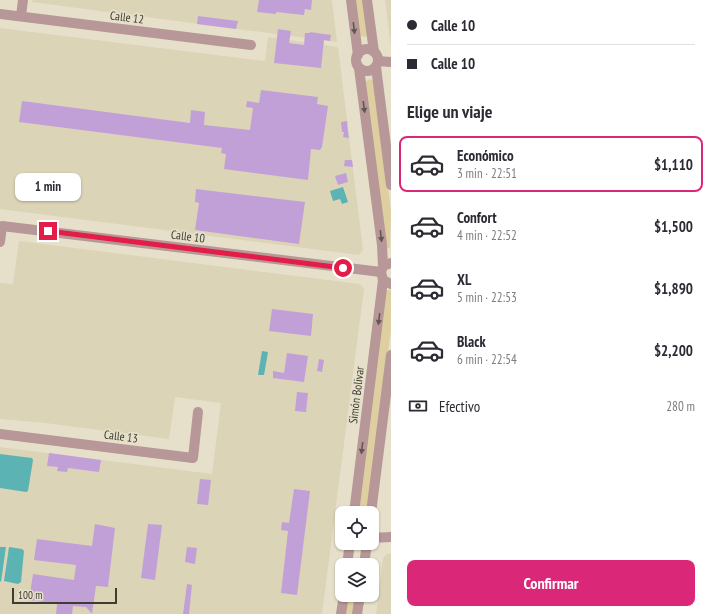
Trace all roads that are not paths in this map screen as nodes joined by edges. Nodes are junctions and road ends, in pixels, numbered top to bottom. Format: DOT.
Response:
graph roads {
  1 [pos="23,0"];
  2 [pos="350,0"];
  3 [pos="367,0"];
  4 [pos="0,14"];
  5 [pos="21,16"];
  6 [pos="251,45"];
  7 [pos="358,55"];
  8 [pos="376,60"];
  9 [pos="391,62"];
  10 [pos="359,68"];
  11 [pos="391,186"];
  12 [pos="0,238"];
  13 [pos="386,273"];
  14 [pos="391,355"];
  15 [pos="388,406"];
  16 [pos="198,412"];
  17 [pos="0,434"];
  18 [pos="355,506"];
  19 [pos="371,506"];
  20 [pos="391,537"];
  21 [pos="379,538"];
  22 [pos="343,602"];
  23 [pos="359,602"];
  24 [pos="341,614"];
  25 [pos="357,614"];
  1 -- 5 [label="street"];
  2 -- 7 [label="street, one-way"];
  3 -- 8 [label="street"];
  4 -- 5 [label="street, Calle 12"];
  5 -- 6 [label="street, Calle 12"];
  7 -- 8 [label="street"];
  7 -- 10 [label="street"];
  8 -- 9 [label="street"];
  8 -- 10 [label="street"];
  8 -- 11 [label="street"];
  10 -- 13 [label="street, Simón Bolivar, one-way"];
  12 -- 13 [label="street, Calle 10"];
  13 -- 18 [label="street, Simón Bolivar, one-way"];
  14 -- 15 [label="street"];
  15 -- 19 [label="street"];
  16 -- 17 [label="street, Calle 13"];
  20 -- 21 [label="street"];
  22 -- 24 [label="street"];
  23 -- 25 [label="street"];
}
